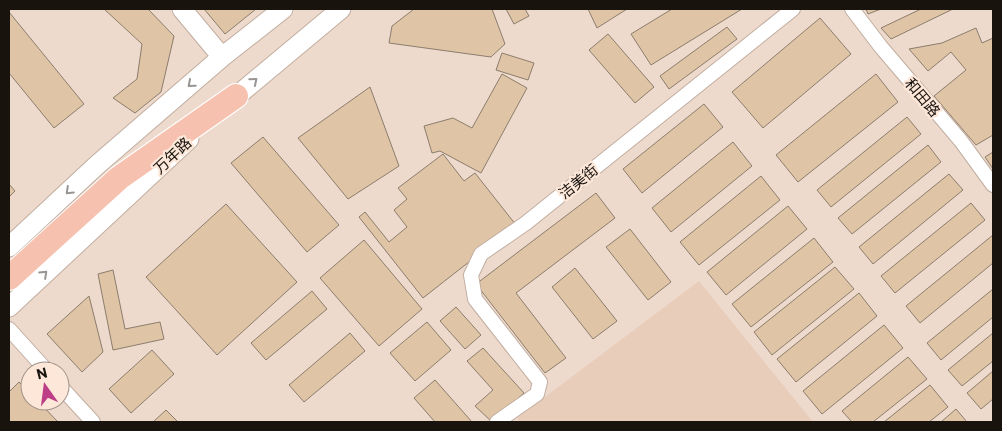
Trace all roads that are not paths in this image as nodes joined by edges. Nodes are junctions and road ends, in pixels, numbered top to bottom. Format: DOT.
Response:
graph roads {
  1 [pos="182,9"];
  2 [pos="283,9"];
  3 [pos="341,9"];
  4 [pos="793,9"];
  5 [pos="852,9"];
  6 [pos="222,57"];
  7 [pos="236,96"];
  8 [pos="993,185"];
  9 [pos="9,247"];
  10 [pos="9,278"];
  11 [pos="9,307"];
  12 [pos="9,329"];
  13 [pos="38,361"];
  14 [pos="70,397"];
  15 [pos="93,422"];
  16 [pos="497,422"];
  1 -- 6 [label="main road"];
  2 -- 6 [label="main road"];
  7 -- 3 [label="main road, 万年路, one-way"];
  4 -- 16 [label="street, 洁美街"];
  5 -- 8 [label="street, 和田路"];
  6 -- 9 [label="main road, one-way"];
  7 -- 10 [label="highway"];
  11 -- 7 [label="main road, 万年路, one-way"];
  12 -- 13 [label="street"];
  14 -- 15 [label="street"];
}
